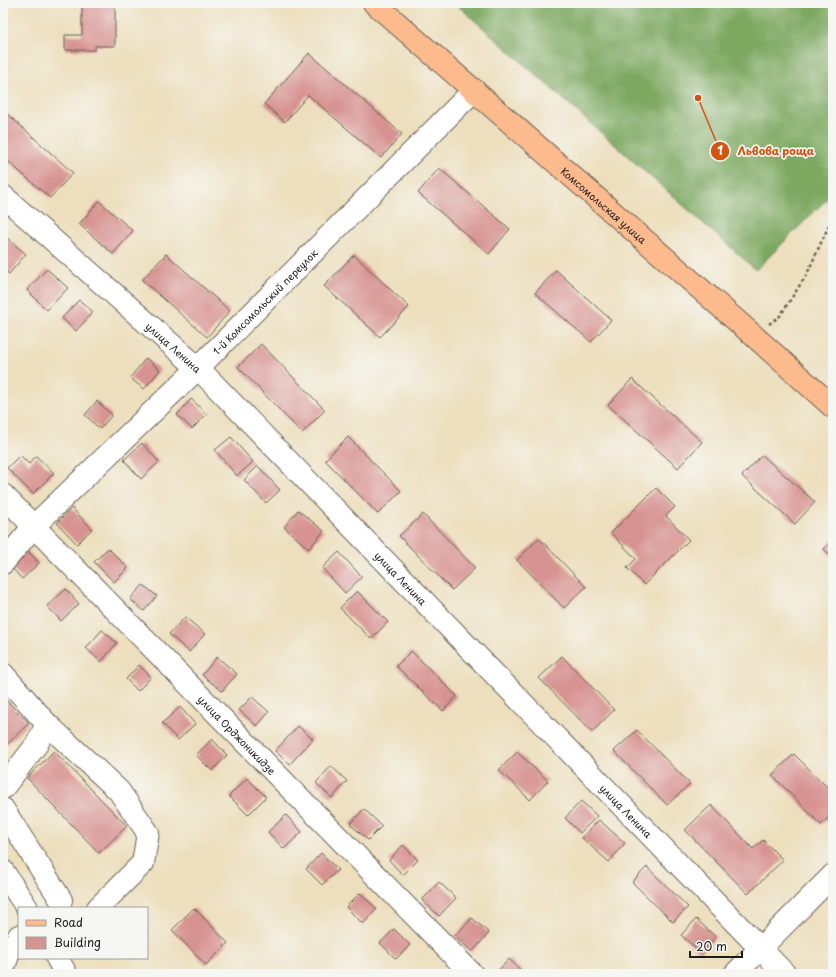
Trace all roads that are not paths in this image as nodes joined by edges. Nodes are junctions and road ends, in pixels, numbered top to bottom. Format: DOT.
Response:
graph roads {
  1 [pos="374,3"];
  2 [pos="474,90"];
  3 [pos="3,196"];
  4 [pos="198,368"];
  5 [pos="833,407"];
  6 [pos="3,495"];
  7 [pos="34,526"];
  8 [pos="3,563"];
  9 [pos="3,674"];
  10 [pos="47,724"];
  11 [pos="3,788"];
  12 [pos="3,809"];
  13 [pos="3,871"];
  14 [pos="833,875"];
  15 [pos="61,905"];
  16 [pos="26,907"];
  17 [pos="99,907"];
  18 [pos="18,938"];
  19 [pos="761,948"];
  20 [pos="58,959"];
  21 [pos="3,969"];
  22 [pos="66,974"];
  23 [pos="472,974"];
  24 [pos="735,974"];
  25 [pos="785,974"];
  1 -- 2 [label="main road, Комсомольская улица"];
  2 -- 4 [label="street, 1-й Комсомольский переулок"];
  2 -- 5 [label="main road, Комсомольская улица"];
  3 -- 4 [label="street, улица Ленина"];
  4 -- 7 [label="street, 1-й Комсомольский переулок"];
  4 -- 19 [label="street, улица Ленина"];
  6 -- 7 [label="street, улица Орджоникидзе"];
  7 -- 8 [label="street, 1-й Комсомольский переулок"];
  7 -- 23 [label="street, улица Орджоникидзе"];
  9 -- 10 [label="street"];
  10 -- 11 [label="street"];
  10 -- 17 [label="street"];
  12 -- 15 [label="street"];
  13 -- 16 [label="street"];
  14 -- 19 [label="street"];
  18 -- 21 [label="street"];
  19 -- 24 [label="street"];
  19 -- 25 [label="street, улица Ленина"];
  20 -- 22 [label="street"];
}
